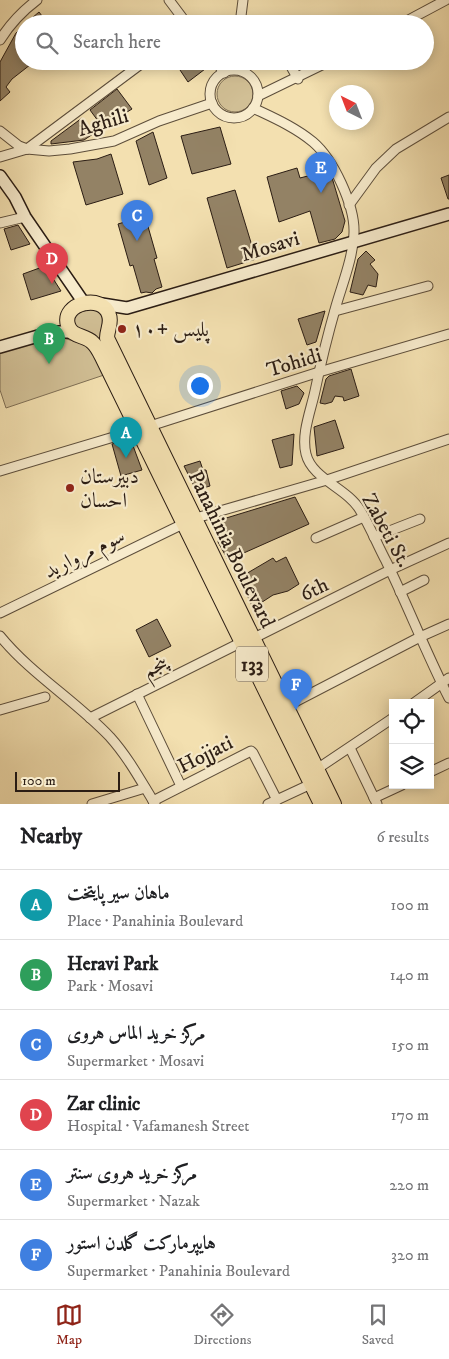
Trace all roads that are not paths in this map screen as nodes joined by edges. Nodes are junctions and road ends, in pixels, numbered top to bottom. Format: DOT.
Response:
graph roads {
  1 [pos="37,0"];
  2 [pos="169,0"];
  3 [pos="243,0"];
  4 [pos="446,0"];
  5 [pos="18,15"];
  6 [pos="180,15"];
  7 [pos="241,15"];
  8 [pos="418,15"];
  9 [pos="15,19"];
  10 [pos="0,40"];
  11 [pos="133,70"];
  12 [pos="228,70"];
  13 [pos="240,70"];
  14 [pos="293,70"];
  15 [pos="314,70"];
  16 [pos="224,72"];
  17 [pos="298,79"];
  18 [pos="258,96"];
  19 [pos="212,103"];
  20 [pos="254,108"];
  21 [pos="449,118"];
  22 [pos="0,131"];
  23 [pos="27,149"];
  24 [pos="0,157"];
  25 [pos="0,176"];
  26 [pos="0,187"];
  27 [pos="349,205"];
  28 [pos="449,214"];
  29 [pos="25,216"];
  30 [pos="0,223"];
  31 [pos="353,241"];
  32 [pos="428,286"];
  33 [pos="84,303"];
  34 [pos="102,304"];
  35 [pos="334,311"];
  36 [pos="70,313"];
  37 [pos="52,332"];
  38 [pos="72,332"];
  39 [pos="449,334"];
  40 [pos="0,347"];
  41 [pos="319,372"];
  42 [pos="144,428"];
  43 [pos="449,439"];
  44 [pos="0,471"];
  45 [pos="326,480"];
  46 [pos="364,516"];
  47 [pos="420,519"];
  48 [pos="190,521"];
  49 [pos="374,537"];
  50 [pos="316,538"];
  51 [pos="449,543"];
  52 [pos="390,570"];
  53 [pos="424,580"];
  54 [pos="400,592"];
  55 [pos="0,613"];
  56 [pos="449,624"];
  57 [pos="0,636"];
  58 [pos="420,637"];
  59 [pos="254,638"];
  60 [pos="236,645"];
  61 [pos="445,681"];
  62 [pos="136,694"];
  63 [pos="45,697"];
  64 [pos="449,698"];
  65 [pos="420,699"];
  66 [pos="287,706"];
  67 [pos="0,710"];
  68 [pos="90,718"];
  69 [pos="389,721"];
  70 [pos="350,748"];
  71 [pos="449,763"];
  72 [pos="317,769"];
  73 [pos="434,770"];
  74 [pos="311,784"];
  75 [pos="181,786"];
  76 [pos="145,788"];
  77 [pos="396,789"];
  78 [pos="376,801"];
  79 [pos="154,802"];
  80 [pos="272,802"];
  81 [pos="92,804"];
  82 [pos="321,804"];
  83 [pos="334,804"];
  1 -- 5 [label="street"];
  2 -- 6 [label="street"];
  3 -- 7 [label="street"];
  4 -- 8 [label="street"];
  9 -- 10 [label="street"];
  11 -- 23 [label="street"];
  12 -- 16 [label="street"];
  13 -- 18 [label="street"];
  14 -- 17 [label="street"];
  15 -- 17 [label="street"];
  16 -- 19 [label="street"];
  17 -- 18 [label="street"];
  18 -- 20 [label="street"];
  19 -- 20 [label="street"];
  19 -- 23 [label="street, Aghili"];
  20 -- 27 [label="street, Zabeti St."];
  21 -- 27 [label="street"];
  22 -- 23 [label="street"];
  23 -- 24 [label="street, Aghili"];
  25 -- 29 [label="main road"];
  26 -- 29 [label="main road"];
  27 -- 31 [label="street, Zabeti St."];
  28 -- 31 [label="main road, Mosavi"];
  29 -- 30 [label="street"];
  29 -- 33 [label="main road"];
  31 -- 34 [label="main road, Mosavi"];
  31 -- 35 [label="street, Zabeti St."];
  32 -- 35 [label="street"];
  33 -- 34 [label="main road"];
  33 -- 36 [label="main road"];
  34 -- 42 [label="main road, Panahinia Boulevard / 133"];
  35 -- 41 [label="street, Zabeti St."];
  36 -- 37 [label="main road"];
  36 -- 38 [label="main road"];
  37 -- 38 [label="main road"];
  37 -- 40 [label="main road"];
  38 -- 42 [label="main road, Panahinia Boulevard / 133"];
  39 -- 41 [label="street, Tohidi"];
  41 -- 42 [label="street, Tohidi"];
  41 -- 45 [label="street, Zabeti St."];
  42 -- 44 [label="street, Tohidi"];
  42 -- 48 [label="main road, Panahinia Boulevard / 133"];
  43 -- 45 [label="street, سوم مروارید"];
  45 -- 46 [label="street, Zabeti St."];
  45 -- 48 [label="street, سوم مروارید"];
  46 -- 49 [label="street, Zabeti St."];
  46 -- 50 [label="street"];
  47 -- 49 [label="street"];
  48 -- 55 [label="street, سوم مروارید"];
  48 -- 59 [label="main road, Panahinia Boulevard / 133"];
  48 -- 74 [label="main road, Panahinia Boulevard / 133"];
  49 -- 52 [label="street, Zabeti St."];
  51 -- 52 [label="street, 6th"];
  52 -- 54 [label="street, Zabeti St."];
  52 -- 59 [label="street, 6th"];
  53 -- 54 [label="street"];
  54 -- 58 [label="street, Zabeti St."];
  56 -- 58 [label="street"];
  57 -- 68 [label="street"];
  58 -- 61 [label="street, Zabeti St."];
  58 -- 66 [label="street"];
  59 -- 66 [label="main road, Panahinia Boulevard / 133"];
  60 -- 62 [label="street, پنجم"];
  61 -- 64 [label="street, Zabeti St."];
  61 -- 65 [label="street"];
  62 -- 68 [label="street, پنجم"];
  62 -- 75 [label="street"];
  63 -- 67 [label="street"];
  66 -- 72 [label="main road, Panahinia Boulevard / 133"];
  68 -- 76 [label="street"];
  69 -- 70 [label="street"];
  70 -- 72 [label="street"];
  70 -- 78 [label="street"];
  71 -- 73 [label="street"];
  72 -- 83 [label="main road, Panahinia Boulevard / 133"];
  74 -- 80 [label="street"];
  74 -- 82 [label="main road, Panahinia Boulevard / 133"];
  75 -- 79 [label="street, Hojjati"];
  75 -- 80 [label="street, Hojjati"];
  76 -- 79 [label="street"];
  76 -- 81 [label="street"];
  77 -- 78 [label="street"];
}
